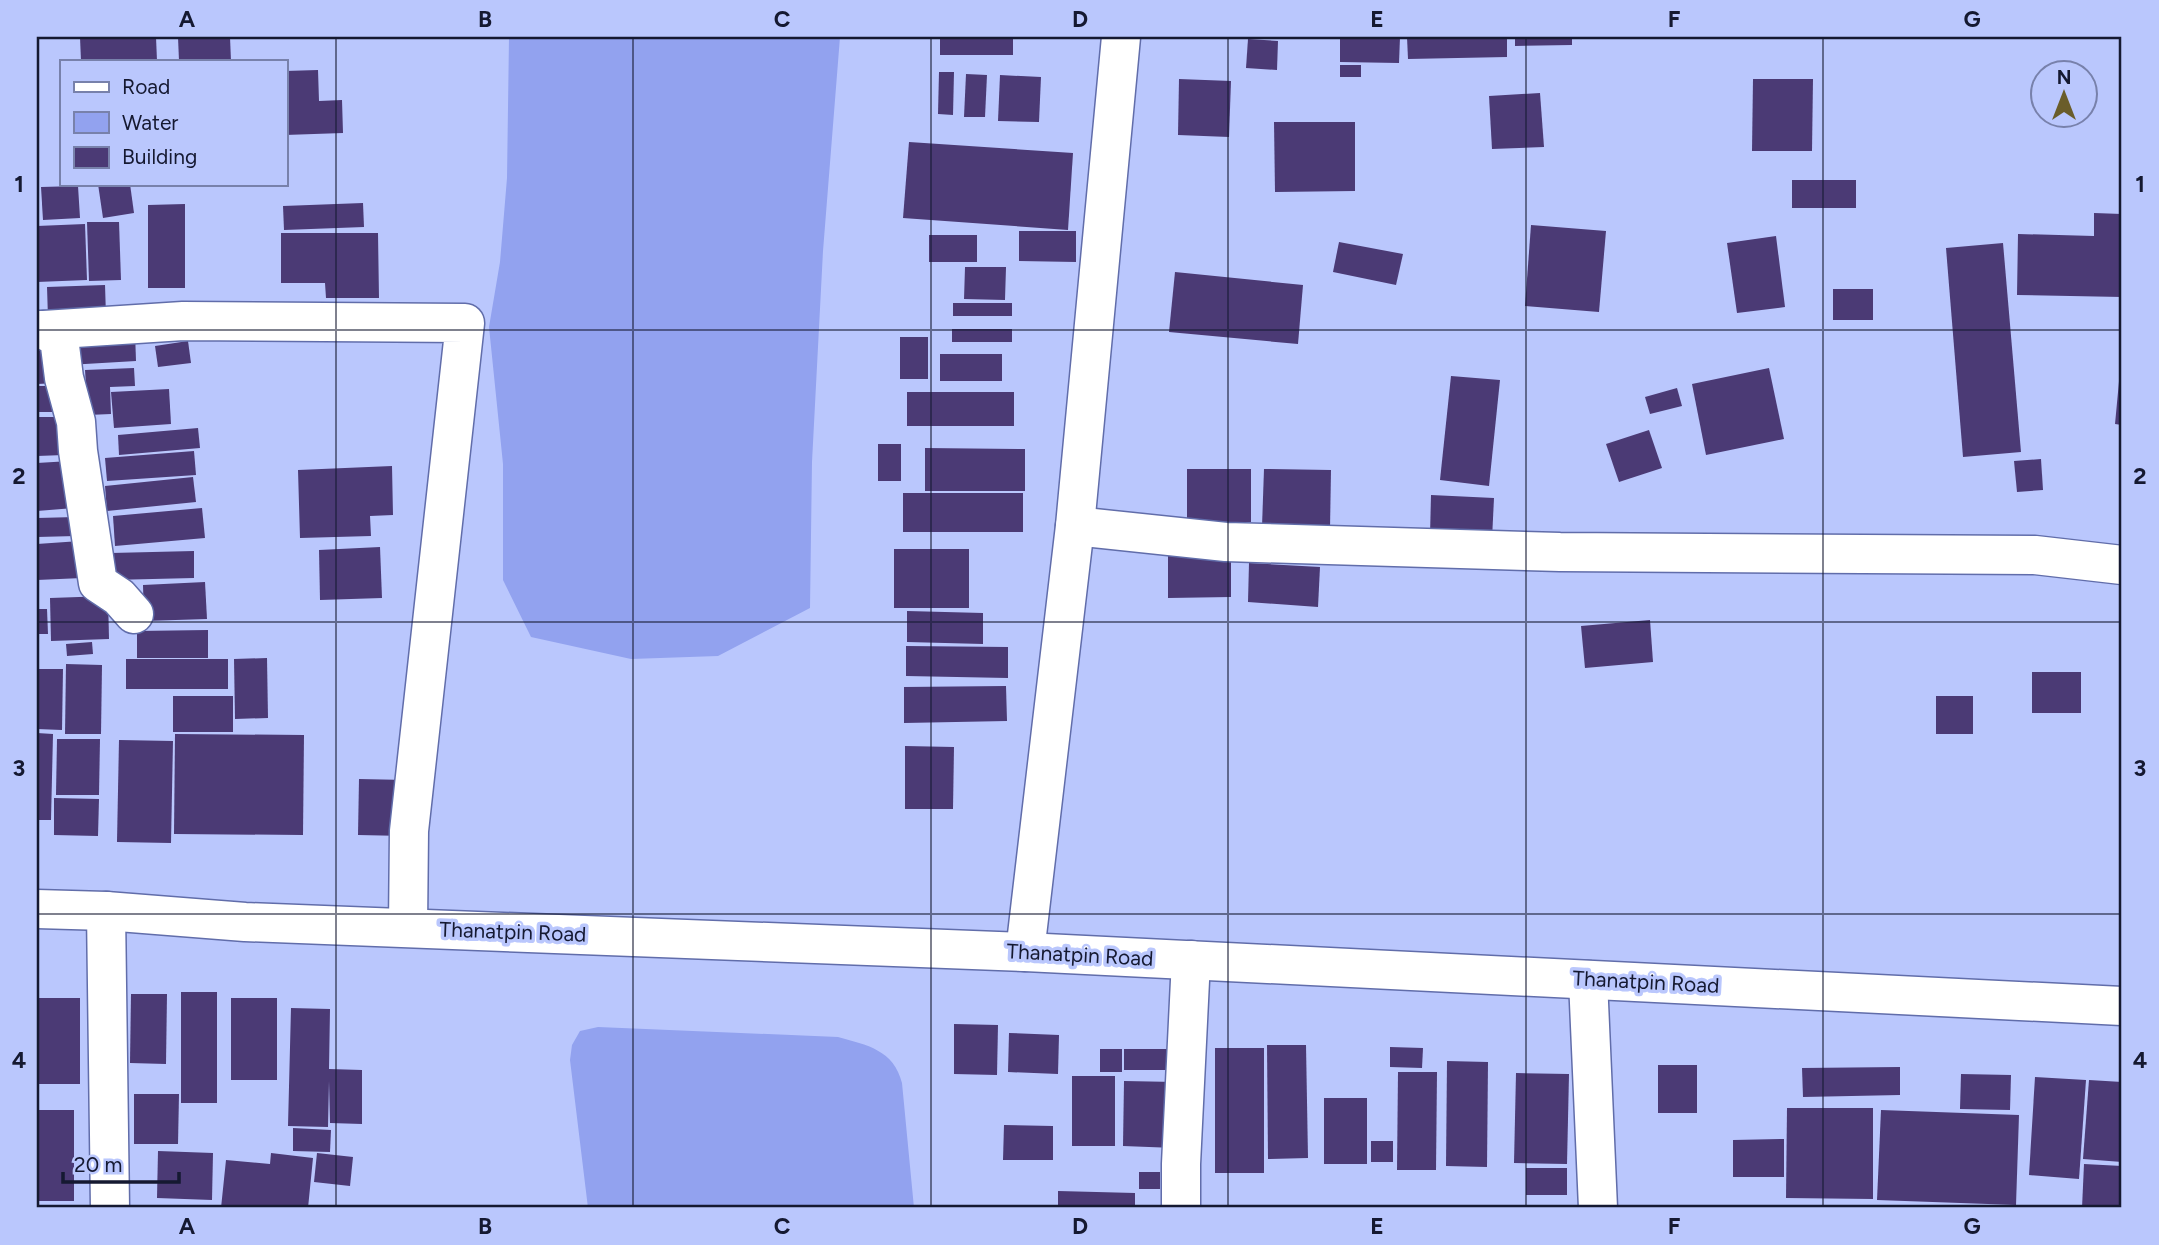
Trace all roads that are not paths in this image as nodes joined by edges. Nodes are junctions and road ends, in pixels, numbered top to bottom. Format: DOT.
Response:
graph roads {
  1 [pos="1121,37"];
  2 [pos="40,330"];
  3 [pos="1075,526"];
  4 [pos="2122,565"];
  5 [pos="134,614"];
  6 [pos="37,909"];
  7 [pos="106,911"];
  8 [pos="408,927"];
  9 [pos="1026,953"];
  10 [pos="1191,960"];
  11 [pos="1588,979"];
  12 [pos="2122,1006"];
  13 [pos="110,1208"];
  14 [pos="1181,1208"];
  15 [pos="1598,1208"];
  1 -- 3 [label="street"];
  2 -- 5 [label="street"];
  2 -- 8 [label="street"];
  3 -- 4 [label="street"];
  3 -- 9 [label="street"];
  6 -- 7 [label="street, Thanatpin Road"];
  7 -- 8 [label="street, Thanatpin Road"];
  7 -- 13 [label="street"];
  8 -- 9 [label="street, Thanatpin Road"];
  9 -- 10 [label="street, Thanatpin Road"];
  10 -- 11 [label="street, Thanatpin Road"];
  10 -- 14 [label="street"];
  11 -- 12 [label="street, Thanatpin Road"];
  11 -- 15 [label="street"];
}
